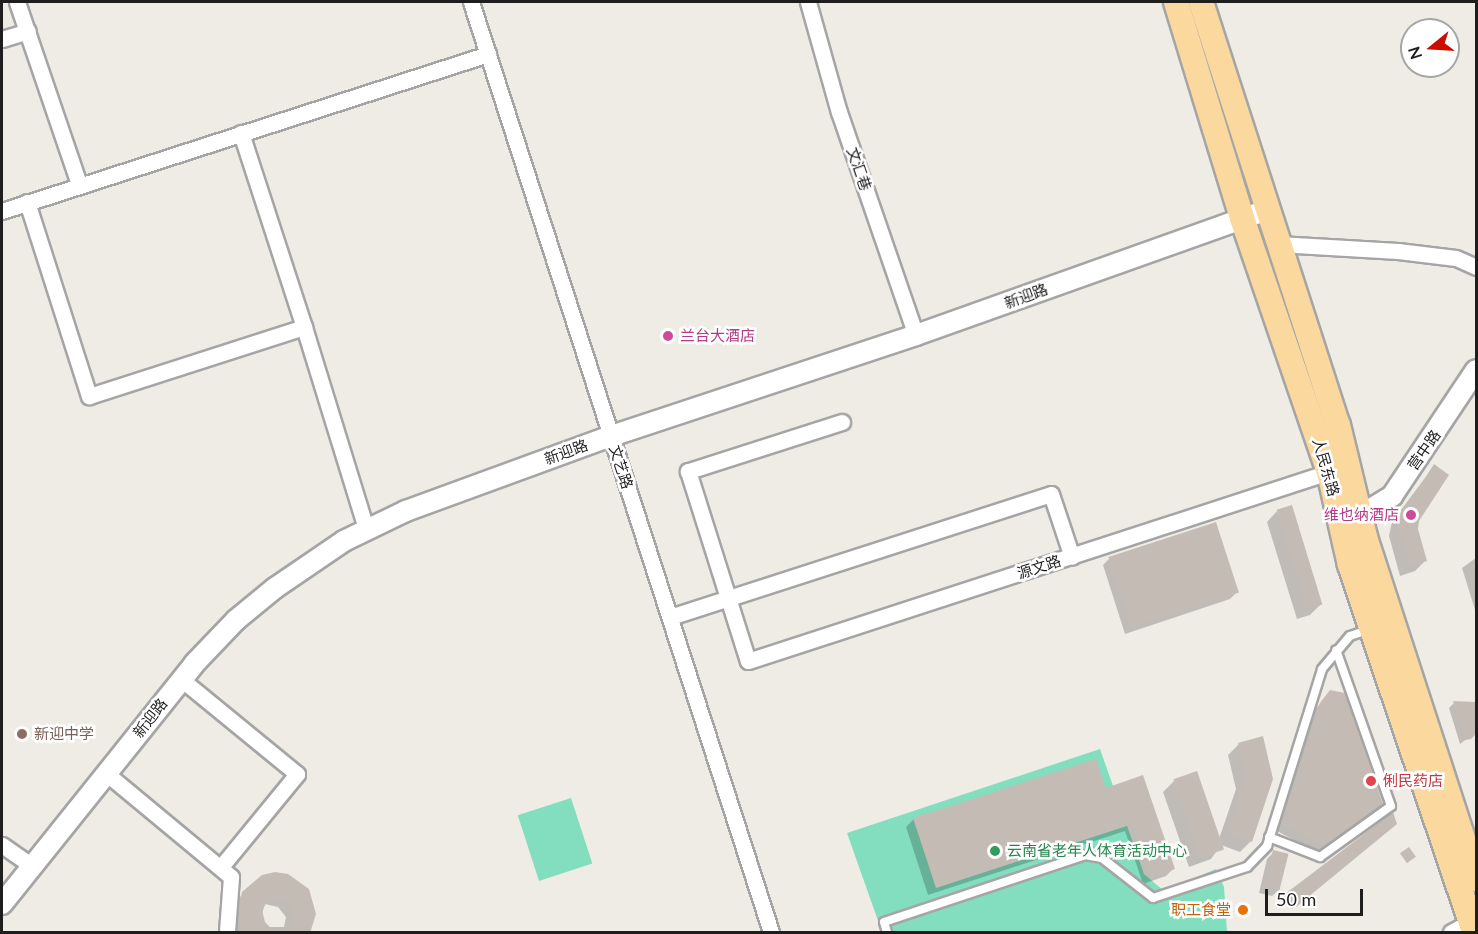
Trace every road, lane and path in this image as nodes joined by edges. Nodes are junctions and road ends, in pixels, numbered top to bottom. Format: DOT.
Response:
graph roads {
  1 [pos="18,2"];
  2 [pos="471,2"];
  3 [pos="808,2"];
  4 [pos="1176,2"];
  5 [pos="1201,2"];
  6 [pos="28,31"];
  7 [pos="2,39"];
  8 [pos="488,54"];
  9 [pos="241,132"];
  10 [pos="79,184"];
  11 [pos="27,202"];
  12 [pos="1268,210"];
  13 [pos="2,211"];
  14 [pos="1242,218"];
  15 [pos="1278,244"];
  16 [pos="1476,267"];
  17 [pos="304,327"];
  18 [pos="916,335"];
  19 [pos="1476,370"];
  20 [pos="842,422"];
  21 [pos="611,436"];
  22 [pos="1329,472"];
  23 [pos="1359,516"];
  24 [pos="366,529"];
  25 [pos="1072,557"];
  26 [pos="728,598"];
  27 [pos="670,617"];
  28 [pos="1371,628"];
  29 [pos="1336,650"];
  30 [pos="182,679"];
  31 [pos="107,774"];
  32 [pos="1269,837"];
  33 [pos="2,844"];
  34 [pos="32,866"];
  35 [pos="221,867"];
  36 [pos="1476,879"];
  37 [pos="2,904"];
  38 [pos="1465,929"];
  39 [pos="227,933"];
  40 [pos="771,933"];
  41 [pos="887,933"];
  1 -- 6 [label="street"];
  2 -- 8 [label="street, 文艺路"];
  3 -- 18 [label="street, 文汇巷"];
  4 -- 14 [label="main road, 人民东路"];
  5 -- 12 [label="main road, 人民东路"];
  6 -- 7 [label="street"];
  6 -- 10 [label="street"];
  8 -- 9 [label="street"];
  8 -- 21 [label="street, 文艺路"];
  9 -- 10 [label="street"];
  9 -- 17 [label="street"];
  10 -- 11 [label="street"];
  11 -- 13 [label="street"];
  11 -- 17 [label="street"];
  12 -- 14 [label="street, 新迎路"];
  12 -- 15 [label="main road, 人民东路"];
  14 -- 18 [label="street, 新迎路"];
  14 -- 22 [label="main road, 人民东路"];
  15 -- 16 [label="street"];
  15 -- 23 [label="main road, 人民东路"];
  17 -- 24 [label="street"];
  18 -- 21 [label="street, 新迎路"];
  19 -- 23 [label="street, 营中路"];
  20 -- 26 [label="street"];
  21 -- 24 [label="street, 新迎路"];
  21 -- 27 [label="street, 文艺路"];
  22 -- 25 [label="street, 源文路"];
  22 -- 28 [label="main road, 人民东路"];
  23 -- 36 [label="main road, 人民东路"];
  24 -- 30 [label="street, 新迎路"];
  25 -- 26 [label="street"];
  25 -- 26 [label="street, 源文路"];
  26 -- 27 [label="street"];
  27 -- 40 [label="street, 文艺路"];
  28 -- 29 [label="lane"];
  28 -- 38 [label="main road, 人民东路"];
  29 -- 32 [label="lane"];
  29 -- 32 [label="lane"];
  30 -- 31 [label="street, 新迎路"];
  30 -- 35 [label="street"];
  31 -- 34 [label="street, 新迎路"];
  31 -- 35 [label="street"];
  32 -- 41 [label="lane"];
  33 -- 34 [label="street"];
  34 -- 37 [label="street, 新迎路"];
  35 -- 39 [label="street"];
}
